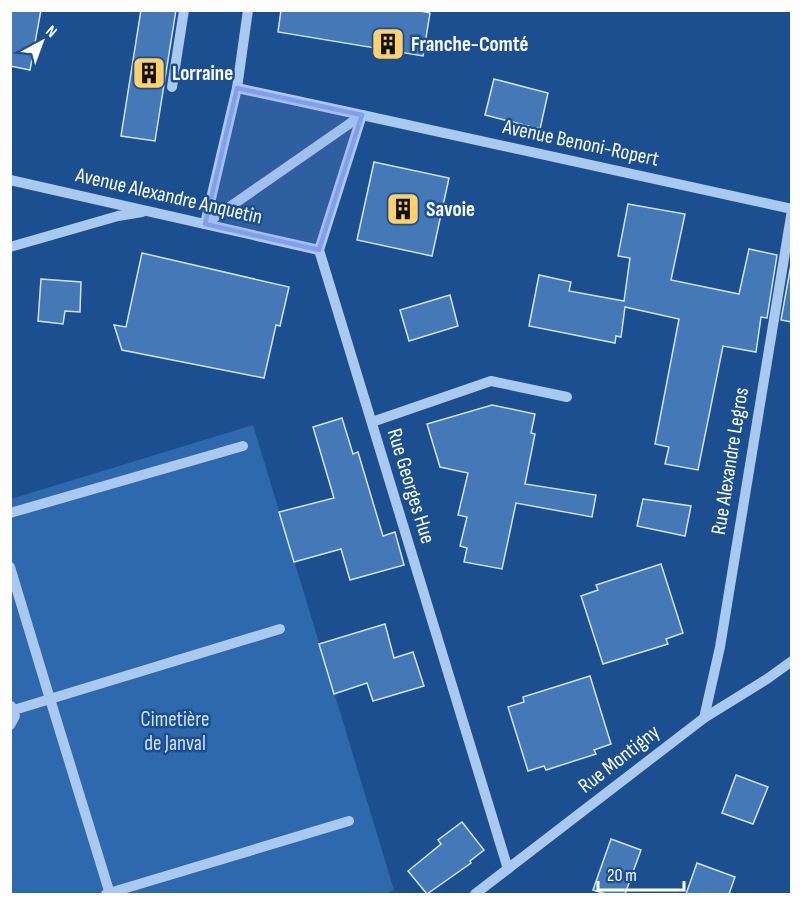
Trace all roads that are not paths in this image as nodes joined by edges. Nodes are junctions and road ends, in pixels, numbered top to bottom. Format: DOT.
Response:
graph roads {
  1 [pos="184,10"];
  2 [pos="248,10"];
  3 [pos="172,87"];
  4 [pos="237,88"];
  5 [pos="362,115"];
  6 [pos="10,180"];
  7 [pos="792,210"];
  8 [pos="149,211"];
  9 [pos="205,224"];
  10 [pos="10,247"];
  11 [pos="319,250"];
  12 [pos="567,397"];
  13 [pos="372,422"];
  14 [pos="243,446"];
  15 [pos="10,513"];
  16 [pos="10,567"];
  17 [pos="280,629"];
  18 [pos="792,660"];
  19 [pos="50,699"];
  20 [pos="12,707"];
  21 [pos="704,718"];
  22 [pos="10,725"];
  23 [pos="349,821"];
  24 [pos="508,869"];
  25 [pos="109,894"];
  26 [pos="475,894"];
  1 -- 3 [label="street"];
  2 -- 4 [label="street"];
  4 -- 5 [label="street, Avenue Benoni-Ropert"];
  4 -- 9 [label="street"];
  5 -- 7 [label="street, Avenue Benoni-Ropert"];
  5 -- 9 [label="street"];
  5 -- 11 [label="street"];
  6 -- 8 [label="street, Avenue Alexandre Anquetin"];
  7 -- 21 [label="street, Rue Alexandre Legros"];
  8 -- 9 [label="street, Avenue Alexandre Anquetin"];
  8 -- 10 [label="street"];
  9 -- 11 [label="street, Avenue Alexandre Anquetin"];
  11 -- 13 [label="street, Rue Georges Hue"];
  12 -- 13 [label="street"];
  13 -- 24 [label="street, Rue Georges Hue"];
  14 -- 15 [label="street"];
  16 -- 19 [label="street"];
  17 -- 19 [label="street"];
  18 -- 21 [label="street, Rue Montigny"];
  19 -- 20 [label="street"];
  19 -- 25 [label="street"];
  20 -- 22 [label="street"];
  21 -- 24 [label="street, Rue Montigny"];
  23 -- 25 [label="street"];
  24 -- 26 [label="street, Rue Montigny"];
}
